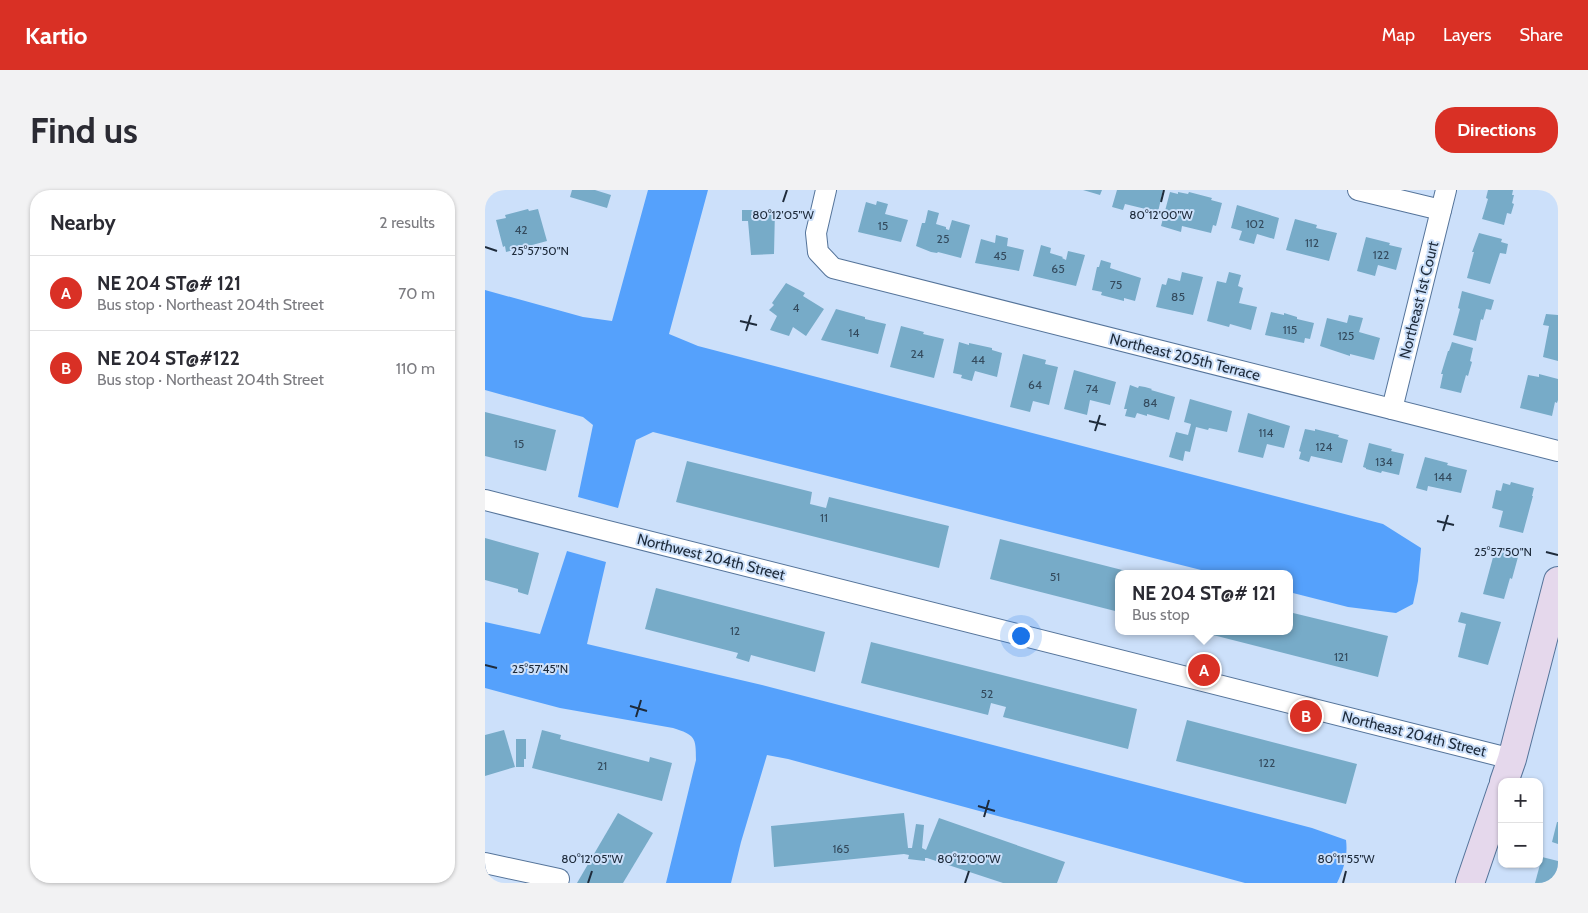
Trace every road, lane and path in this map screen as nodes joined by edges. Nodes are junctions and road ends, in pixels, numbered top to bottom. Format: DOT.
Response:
graph roads {
  1 [pos="826,190"];
  2 [pos="1358,190"];
  3 [pos="1446,190"];
  4 [pos="1441,210"];
  5 [pos="1392,409"];
  6 [pos="1558,451"];
  7 [pos="485,500"];
  8 [pos="1558,581"];
  9 [pos="938,614"];
  10 [pos="1508,770"];
  11 [pos="1498,801"];
  12 [pos="485,863"];
  13 [pos="559,879"];
  14 [pos="1470,883"];
  1 -- 5 [label="street, Northeast 205th Terrace"];
  2 -- 4 [label="street"];
  3 -- 4 [label="street, Northeast 1st Court"];
  4 -- 5 [label="street, Northeast 1st Court"];
  5 -- 6 [label="street, Northeast 205th Terrace"];
  7 -- 9 [label="street, Northwest 204th Street"];
  8 -- 10 [label="street"];
  9 -- 10 [label="street, Northeast 204th Street"];
  11 -- 14 [label="street"];
  12 -- 13 [label="street"];
}
